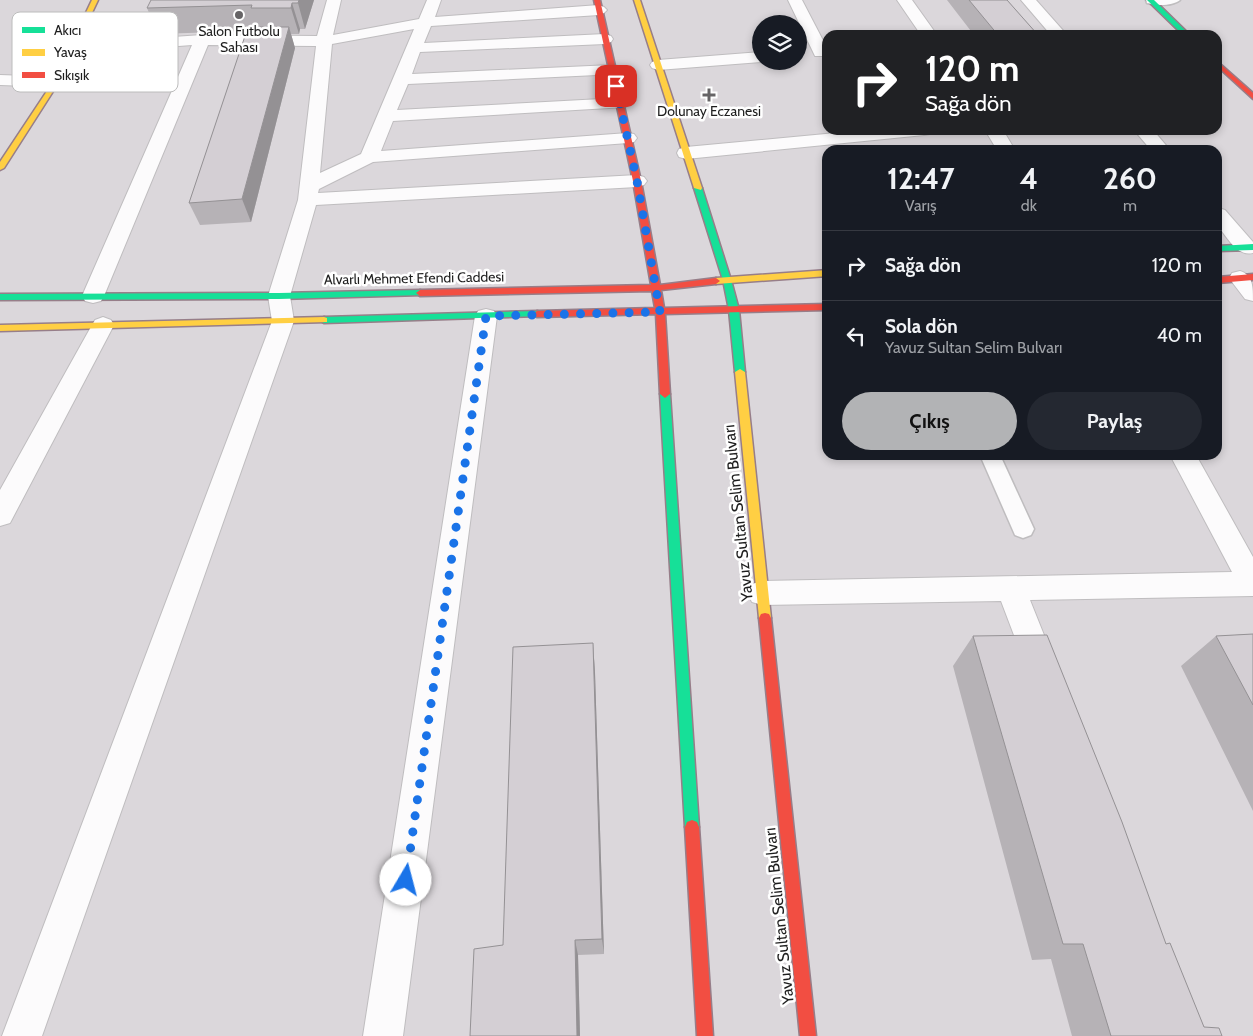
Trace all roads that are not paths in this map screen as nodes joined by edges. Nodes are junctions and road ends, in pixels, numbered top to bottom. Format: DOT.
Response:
graph roads {
  1 [pos="95,0"];
  2 [pos="334,0"];
  3 [pos="434,0"];
  4 [pos="637,0"];
  5 [pos="795,0"];
  6 [pos="904,0"];
  7 [pos="1028,0"];
  8 [pos="1174,0"];
  9 [pos="1150,1"];
  10 [pos="598,5"];
  11 [pos="89,12"];
  12 [pos="425,22"];
  13 [pos="925,30"];
  14 [pos="1055,30"];
  15 [pos="1182,30"];
  16 [pos="605,39"];
  17 [pos="202,40"];
  18 [pos="324,41"];
  19 [pos="178,42"];
  20 [pos="414,48"];
  21 [pos="818,53"];
  22 [pos="752,59"];
  23 [pos="658,65"];
  24 [pos="1222,68"];
  25 [pos="612,70"];
  26 [pos="401,79"];
  27 [pos="49,92"];
  28 [pos="1253,97"];
  29 [pos="620,103"];
  30 [pos="386,116"];
  31 [pos="872,135"];
  32 [pos="1148,135"];
  33 [pos="628,138"];
  34 [pos="1156,145"];
  35 [pos="686,153"];
  36 [pos="370,157"];
  37 [pos="0,168"];
  38 [pos="637,181"];
  39 [pos="308,193"];
  40 [pos="1222,218"];
  41 [pos="1250,248"];
  42 [pos="1222,249"];
  43 [pos="822,272"];
  44 [pos="727,280"];
  45 [pos="1222,280"];
  46 [pos="1249,283"];
  47 [pos="656,288"];
  48 [pos="93,296"];
  49 [pos="0,297"];
  50 [pos="822,307"];
  51 [pos="281,308"];
  52 [pos="734,310"];
  53 [pos="660,312"];
  54 [pos="486,316"];
  55 [pos="103,325"];
  56 [pos="0,328"];
  57 [pos="992,460"];
  58 [pos="1186,460"];
  59 [pos="0,515"];
  60 [pos="1023,529"];
  61 [pos="1011,588"];
  62 [pos="762,593"];
  63 [pos="1054,700"];
  64 [pos="22,1036"];
  65 [pos="383,1036"];
  66 [pos="704,1036"];
  67 [pos="808,1036"];
  1 -- 11 [label="main road"];
  2 -- 18 [label="street"];
  3 -- 12 [label="street"];
  4 -- 23 [label="main road, Yavuz Sultan Selim Bulvarı"];
  5 -- 21 [label="street"];
  6 -- 13 [label="street"];
  7 -- 14 [label="street"];
  8 -- 9 [label="lane"];
  9 -- 15 [label="main road"];
  10 -- 12 [label="street"];
  10 -- 16 [label="main road"];
  12 -- 18 [label="street"];
  12 -- 20 [label="street"];
  16 -- 20 [label="street"];
  16 -- 25 [label="main road"];
  17 -- 18 [label="street"];
  17 -- 19 [label="street"];
  17 -- 48 [label="street"];
  18 -- 39 [label="street"];
  20 -- 26 [label="street"];
  22 -- 23 [label="street"];
  23 -- 35 [label="main road, Yavuz Sultan Selim Bulvarı"];
  24 -- 28 [label="main road"];
  25 -- 26 [label="street"];
  25 -- 29 [label="main road"];
  26 -- 30 [label="street"];
  27 -- 37 [label="main road"];
  29 -- 30 [label="street"];
  29 -- 33 [label="main road"];
  30 -- 36 [label="street"];
  31 -- 35 [label="street"];
  32 -- 34 [label="street"];
  33 -- 36 [label="street"];
  33 -- 38 [label="main road"];
  35 -- 44 [label="main road, Yavuz Sultan Selim Bulvarı"];
  36 -- 39 [label="street"];
  38 -- 39 [label="street"];
  38 -- 47 [label="main road"];
  39 -- 51 [label="street"];
  40 -- 41 [label="street"];
  41 -- 42 [label="main road"];
  43 -- 44 [label="main road, Alvarlı Mehmet Efendi Caddesi"];
  44 -- 47 [label="main road, Alvarlı Mehmet Efendi Caddesi"];
  44 -- 52 [label="main road, Yavuz Sultan Selim Bulvarı"];
  45 -- 46 [label="main road"];
  47 -- 51 [label="main road, Alvarlı Mehmet Efendi Caddesi"];
  47 -- 53 [label="main road"];
  48 -- 49 [label="main road, Alvarlı Mehmet Efendi Caddesi"];
  48 -- 51 [label="main road, Alvarlı Mehmet Efendi Caddesi"];
  50 -- 52 [label="main road"];
  51 -- 54 [label="main road"];
  51 -- 55 [label="main road"];
  51 -- 64 [label="street"];
  52 -- 53 [label="main road"];
  52 -- 62 [label="main road, Yavuz Sultan Selim Bulvarı"];
  53 -- 54 [label="main road"];
  53 -- 66 [label="main road"];
  54 -- 65 [label="street"];
  55 -- 56 [label="main road"];
  55 -- 59 [label="street"];
  57 -- 60 [label="lane"];
  58 -- 61 [label="street"];
  61 -- 62 [label="street"];
  61 -- 63 [label="street"];
  62 -- 67 [label="main road, Yavuz Sultan Selim Bulvarı"];
}
